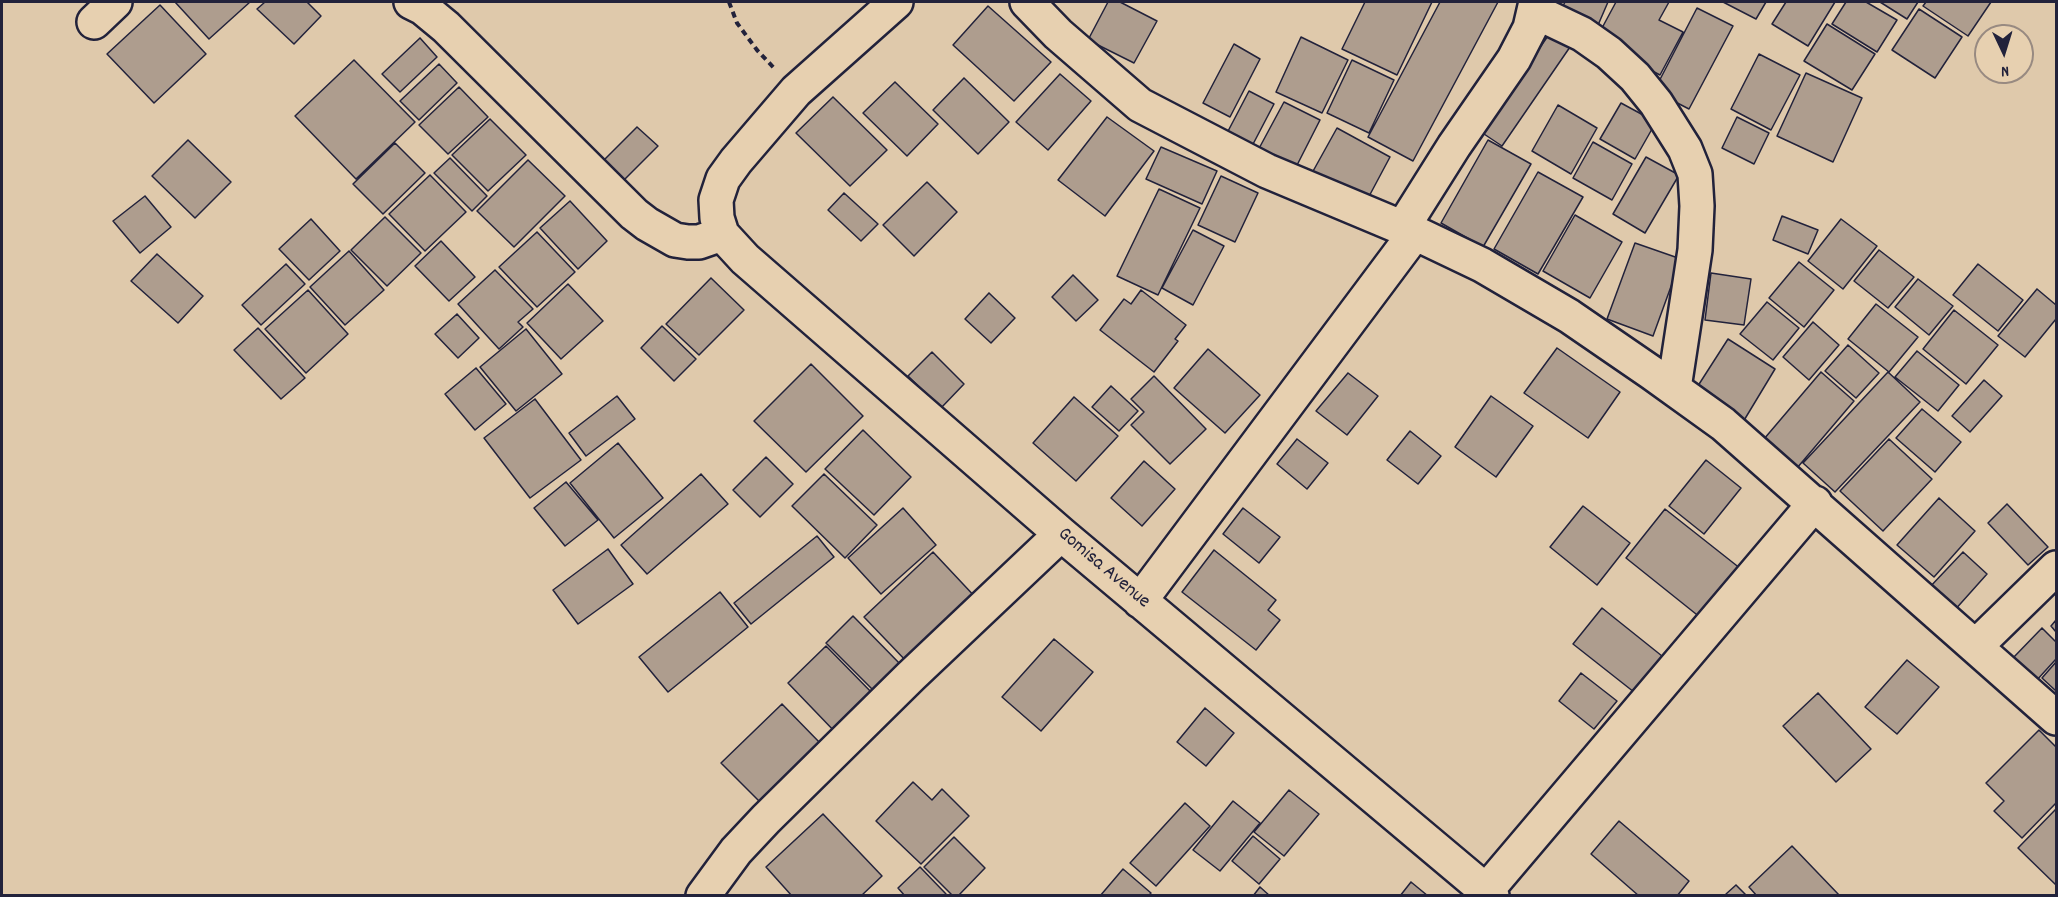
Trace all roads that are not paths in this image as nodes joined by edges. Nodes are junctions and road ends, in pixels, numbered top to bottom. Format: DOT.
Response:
graph roads {
  1 [pos="411,2"];
  2 [pos="896,2"];
  3 [pos="1027,2"];
  4 [pos="1535,6"];
  5 [pos="1409,230"];
  6 [pos="722,234"];
  7 [pos="1674,388"];
  8 [pos="1815,503"];
  9 [pos="1061,534"];
  10 [pos="2056,568"];
  11 [pos="1140,601"];
  12 [pos="1976,646"];
  13 [pos="2056,718"];
  14 [pos="1489,893"];
  15 [pos="702,896"];
  1 -- 6 [label="street"];
  2 -- 6 [label="street"];
  3 -- 5 [label="street"];
  4 -- 5 [label="street"];
  4 -- 7 [label="street"];
  5 -- 7 [label="street"];
  5 -- 11 [label="street"];
  6 -- 9 [label="street, Gomisa Avenue"];
  7 -- 8 [label="street"];
  8 -- 12 [label="street"];
  8 -- 14 [label="street"];
  9 -- 11 [label="street, Gomisa Avenue"];
  9 -- 15 [label="street"];
  10 -- 12 [label="street"];
  11 -- 14 [label="street, Gomisa Avenue"];
  12 -- 13 [label="street"];
}
